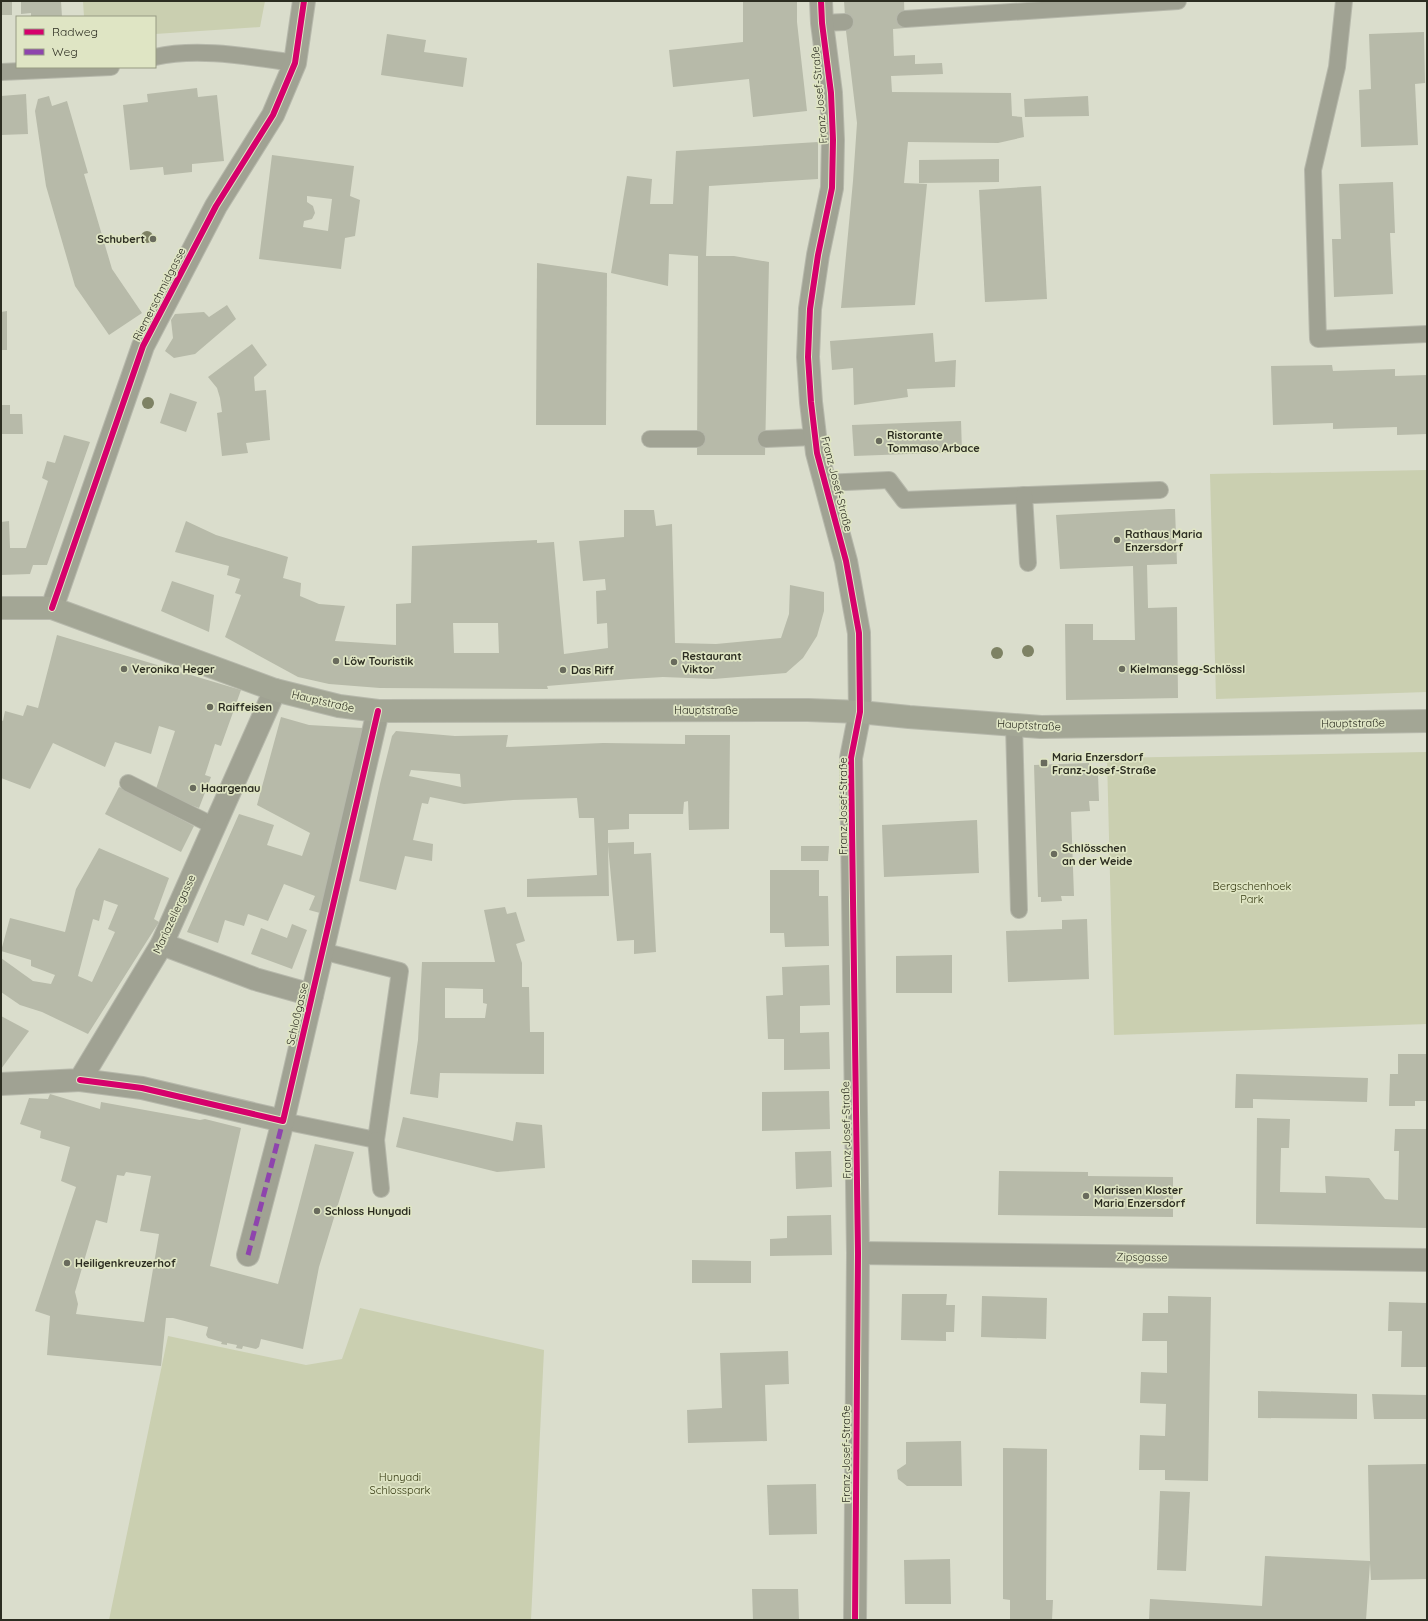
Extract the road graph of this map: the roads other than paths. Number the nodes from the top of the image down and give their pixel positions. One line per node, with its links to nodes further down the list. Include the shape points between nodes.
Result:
1 (304, 1): 9 (street, Riemerschmidgasse)
2 (821, 1): 7 (street, Franz Josef-Straße)
3 (1178, 1): 5 (lane)
4 (1344, 1): 12 (lane, via 1337,67 1313,170 1318,339)
5 (905, 19)
6 (845, 22): 7 (lane)
7 (822, 23): 13 (street, Franz Josef-Straße, via 831,92 833,140 832,188 810,309 808,357)
8 (156, 57): 9 (lane, via 172,54 230,55)
9 (295, 63): 22 (street, Riemerschmidgasse, via 273,115 216,206 143,346)
10 (89, 68): 11 (lane)
11 (1, 72)
12 (1427, 334)
13 (814, 437): 14 (lane); 17 (street, Franz Josef-Straße)
14 (766, 438)
15 (650, 439): 16 (lane)
16 (697, 439)
17 (824, 483): 19 (lane, via 889,480 904,500); 25 (street, Franz Josef-Straße, via 846,561 859,633)
18 (1160, 490): 19 (lane)
19 (1024, 495): 20 (lane)
20 (1028, 563)
21 (1, 608): 22 (main road, Hauptstraße)
22 (52, 608): 23 (main road, Hauptstraße)
23 (275, 690): 24 (main road, Hauptstraße, via 339,706); 29 (street, Mariazellergasse)
24 (378, 711): 25 (main road, Hauptstraße); 32 (street, Schloßgasse)
25 (860, 712): 27 (main road, Hauptstraße); 39 (street, Franz Josef-Straße, via 851,758)
26 (1427, 721): 27 (main road, Hauptstraße, via 1114,727)
27 (1014, 725): 30 (lane)
28 (128, 784): 29 (lane)
29 (214, 826): 31 (street, Mariazellergasse)
30 (1020, 910)
31 (162, 944): 33 (street, Schloßgasse, via 255,979); 34 (street, Mariazellergasse)
32 (322, 951): 33 (street, Schloßgasse); 37 (lane, via 400,971)
33 (312, 995): 36 (street, Schloßgasse)
34 (80, 1080): 35 (street); 36 (street, via 142,1088)
35 (1, 1084)
36 (283, 1121): 37 (lane); 40 (street, Schloßgasse)
37 (376, 1140): 38 (lane)
38 (381, 1189)
39 (858, 1253): 41 (street, Zipsgasse); 42 (street, Franz Josef-Straße)
40 (248, 1255)
41 (1427, 1260)
42 (855, 1620)

